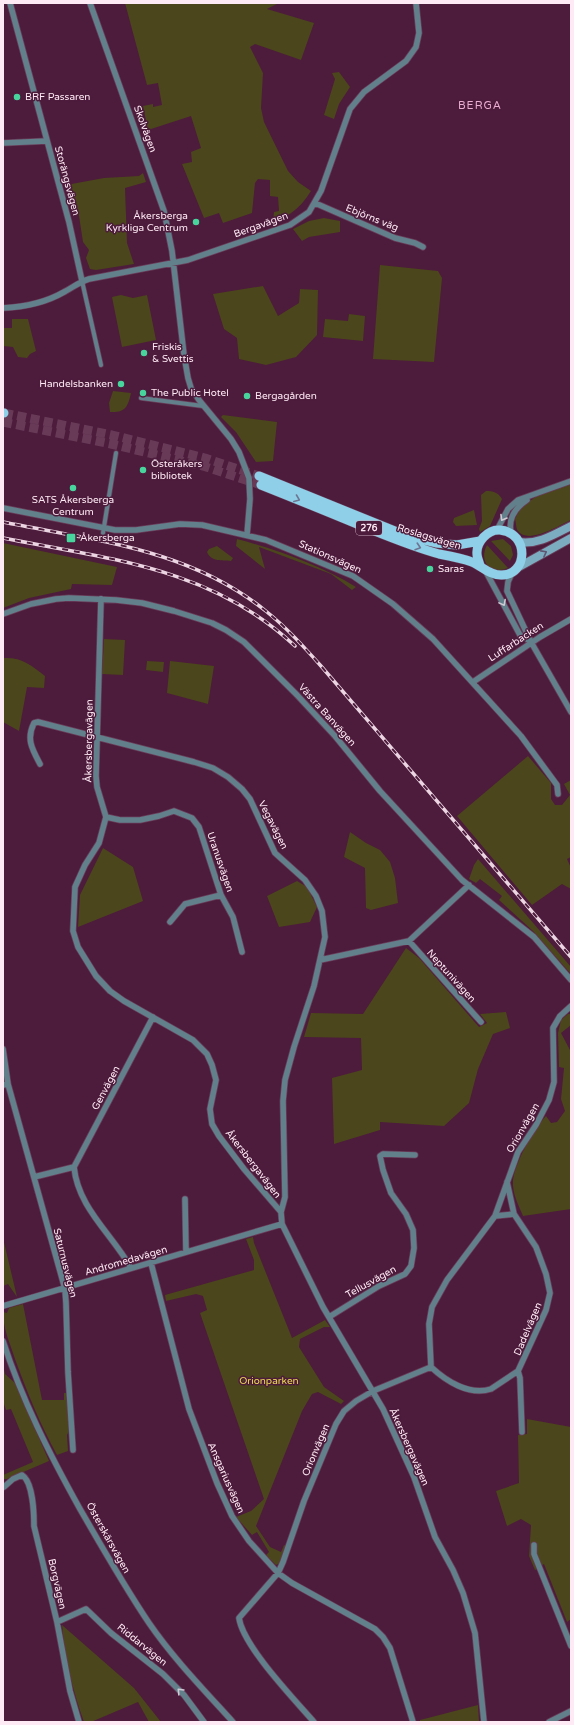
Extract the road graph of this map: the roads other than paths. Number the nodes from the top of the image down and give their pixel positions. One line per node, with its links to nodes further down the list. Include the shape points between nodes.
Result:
1 (10, 3): 4 (street, Storängsvägen)
2 (90, 3): 8 (street, Skolvägen, via 164,211)
3 (416, 3): 6 (street, Bergavägen, via 419,33 416,46 406,61 364,92 350,109)
4 (47, 141): 5 (street); 9 (street, Storängsvägen)
5 (3, 142)
6 (315, 203): 7 (street, Ebjörns väg, via 395,238); 8 (street, Bergavägen, via 309,212 290,225)
7 (423, 247)
8 (174, 264): 9 (street, Bergavägen); 13 (street, Skolvägen, via 186,370 191,388)
9 (82, 281): 10 (street, Bergavägen, via 51,299); 11 (street, Storängsvägen)
10 (3, 308)
11 (101, 365)
12 (141, 398): 13 (street)
13 (203, 406): 22 (street, Skolvägen, via 231,439 243,460 250,491)
14 (116, 453): 20 (street)
15 (571, 481): 16 (street)
16 (535, 494): 19 (street, one-way to 19, via 518,500 508,509); 21 (street, via 515,510 510,522)
17 (3, 508): 20 (street, Stationsvägen)
18 (571, 526): 25 (main road, via 536,542)
19 (497, 530): 21 (main road); 24 (main road, Roslagsvägen / 276)
20 (104, 531): 22 (street, Stationsvägen, via 192,524)
21 (511, 533): 25 (main road)
22 (247, 534): 32 (street, Stationsvägen, via 329,565 366,583 427,632)
23 (571, 538): 27 (main road, Roslagsvägen / 276, one-way to 23)
24 (480, 541): 26 (main road, via 477,553); 26 (main road, Roslagsvägen / 276, one-way to 26, via 457,545 407,536 260,480 406,543)
25 (519, 542): 27 (main road, via 522,559)
26 (482, 567): 27 (main road, Roslagsvägen / 276, via 494,575 503,576); 31 (street, one-way to 31, via 520,635)
27 (515, 570): 31 (street, via 508,582 507,591)
28 (101, 599): 29 (street, Västra Banvägen, via 56,599); 34 (street, Åkersbergavägen); 38 (street, Västra Banvägen, via 142,603 174,611 212,623 244,642 305,704 380,791)
29 (3, 614)
30 (571, 619): 31 (street, Luffarbacken)
31 (531, 642): 32 (street, Luffarbacken); 33 (street)
32 (472, 682): 36 (street, Stationsvägen, via 518,732 557,785)
33 (571, 712)
34 (97, 736): 35 (street, Vegavägen, via 44,722 34,723 29,742); 37 (street, Åkersbergavägen, via 97,787); 43 (street, Vegavägen, via 213,768 242,789 250,799 275,853 305,880 316,896 322,911 325,937)
35 (40, 764)
36 (558, 794)
37 (106, 817): 39 (street, Uranusvägen, via 140,820 174,811 192,818 199,827); 46 (street, Åkersbergavägen, via 99,843 75,887 74,937 102,984 124,1001)
38 (469, 885): 41 (street); 44 (street, Västra Banvägen, via 534,937)
39 (221, 895): 40 (street, via 185,904); 42 (street, Uranusvägen, via 233,918)
40 (170, 922)
41 (409, 941): 43 (street); 47 (street, Neptunivägen)
42 (242, 952)
43 (320, 960): 55 (street, Vegavägen, via 285,1080 285,1197)
44 (571, 980)
45 (571, 1006): 53 (street, Orionvägen, via 560,1016 553,1028 554,1082 549,1100 518,1152)
46 (153, 1017): 51 (street, Genvägen); 55 (street, Åkersbergavägen, via 193,1040 207,1054 216,1080 210,1110 212,1124 227,1147)
47 (481, 1022)
48 (3, 1049): 49 (street, Saturnusvägen)
49 (5, 1085): 52 (street, Saturnusvägen)
50 (415, 1155): 64 (street, Tellusvägen, via 380,1156 391,1193 406,1214 413,1230 414,1248 409,1270)
51 (74, 1168): 52 (street); 61 (street, via 80,1193 87,1208)
52 (34, 1177): 62 (street, Saturnusvägen)
53 (506, 1182): 56 (street, Dadelvägen); 57 (street, Orionvägen)
54 (185, 1199): 59 (street)
55 (281, 1212): 58 (street, Åkersbergavägen)
56 (514, 1214): 57 (street); 67 (street, Dadelvägen, via 536,1247 550,1293 546,1310)
57 (495, 1216): 66 (street, Orionvägen, via 448,1280 432,1307 429,1324)
58 (282, 1224): 59 (street, Andromedavägen); 64 (street, Åkersbergavägen)
59 (186, 1252): 60 (street, Andromedavägen)
60 (151, 1263): 61 (street, Andromedavägen); 73 (street, Ansgariusvägen, via 188,1409 226,1505 260,1555)
61 (131, 1268): 62 (street, Andromedavägen)
62 (65, 1289): 63 (street, Andromedavägen); 70 (street, Saturnusvägen)
63 (3, 1306)
64 (329, 1317): 68 (street, Åkersbergavägen)
65 (3, 1342): 79 (street, Österskärsvägen, via 12,1369 54,1462 122,1582 180,1663)
66 (431, 1367): 67 (street, Dadelvägen, via 459,1387 473,1390 491,1389); 68 (street, Orionvägen)
67 (518, 1372): 69 (street, Dadelvägen)
68 (373, 1391): 73 (street, Orionvägen, via 347,1408 336,1424); 82 (street, Åkersbergavägen, via 406,1458 432,1530 471,1617 475,1633)
69 (522, 1432)
70 (73, 1450)
71 (3, 1487): 74 (street, Borgvägen, via 18,1476 22,1475 27,1479 34,1512 34,1526)
72 (534, 1545): 75 (street, via 534,1554)
73 (278, 1573): 80 (street, Orionvägen, via 243,1612 239,1618 240,1624 250,1644); 81 (street, Ansgariusvägen, via 375,1629 383,1637 393,1656)
74 (57, 1622): 77 (street, Borgvägen, via 70,1691); 78 (street, Riddarvägen, one-way to 74, via 163,1674 111,1633 86,1608)
75 (571, 1646)
76 (571, 1711): 83 (street)
77 (79, 1722)
78 (204, 1722)
79 (233, 1722)
80 (314, 1722)
81 (414, 1722)
82 (484, 1722)
83 (549, 1722)

